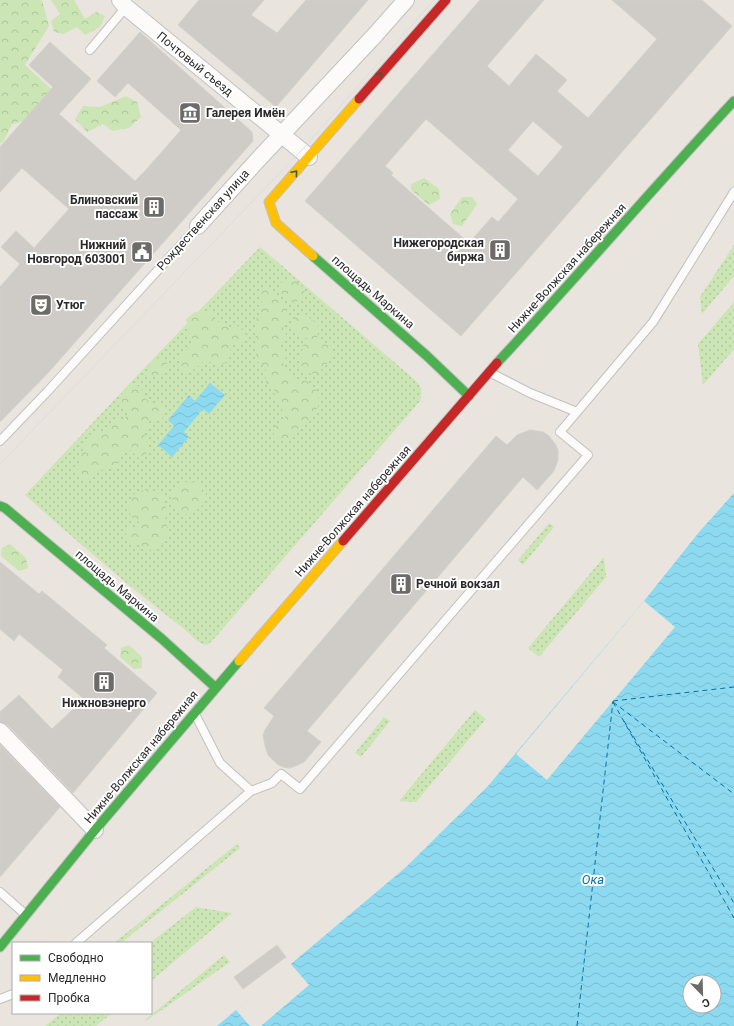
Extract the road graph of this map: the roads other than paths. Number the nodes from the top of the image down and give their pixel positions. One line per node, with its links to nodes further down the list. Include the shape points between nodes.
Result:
1 (406, 0): 6 (street, Рождественская улица)
2 (446, 0): 7 (main road, one-way to 2)
3 (123, 4): 4 (lane); 6 (street, Почтовый съезд)
4 (90, 50)
5 (734, 101): 10 (main road, Нижне-Волжская набережная)
6 (282, 135): 7 (street, Почтовый съезд); 9 (street, Рождественская улица)
7 (309, 157): 11 (main road, площадь Маркина, one-way to 7, via 276,222 269,202)
8 (734, 192): 12 (lane, via 653,322)
9 (198, 226): 13 (lane, Рождественская улица)
10 (489, 372): 11 (main road, Нижне-Волжская набережная); 12 (lane, via 530,393)
11 (469, 396): 15 (main road, Нижне-Волжская набережная)
12 (577, 412): 18 (lane, via 560,432 588,455 578,467 300,789 281,774 272,783)
13 (0, 440)
14 (0, 506): 15 (main road, площадь Маркина)
15 (216, 688): 16 (main road, Нижне-Волжская набережная)
16 (194, 713): 18 (lane, via 220,763); 19 (main road, Нижне-Волжская набережная)
17 (0, 731): 19 (street)
18 (251, 791): 22 (lane)
19 (95, 830): 21 (main road, Нижне-Волжская набережная)
20 (0, 892): 21 (lane)
21 (26, 916): 23 (main road, Нижне-Волжская набережная)
22 (77, 942)
23 (0, 947)
24 (12, 994): 25 (lane)
25 (0, 999)

